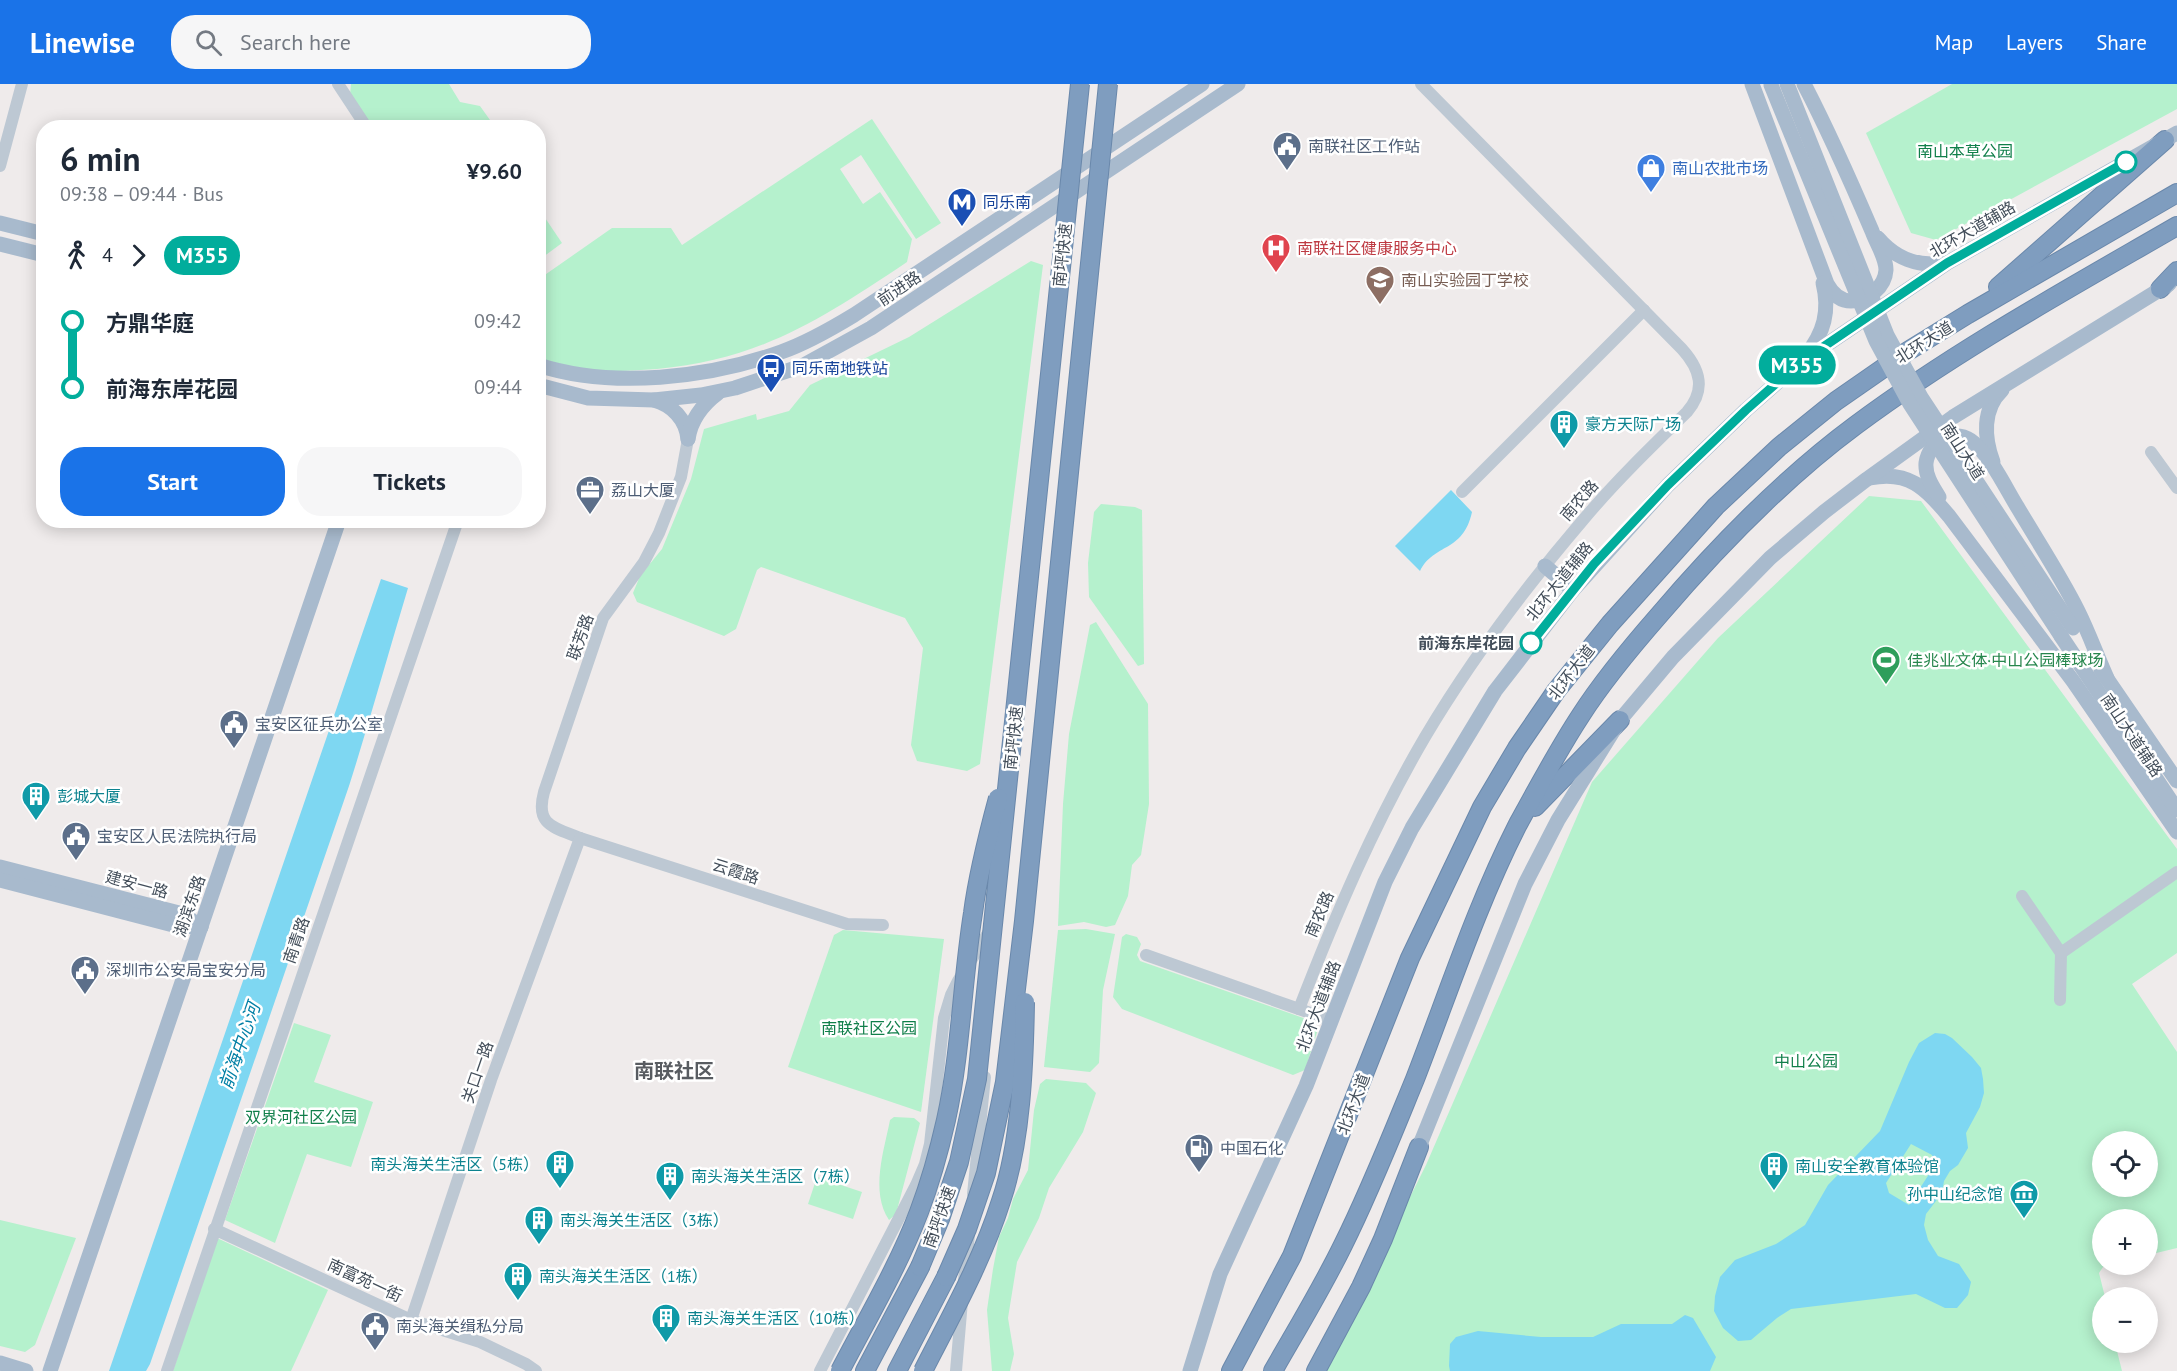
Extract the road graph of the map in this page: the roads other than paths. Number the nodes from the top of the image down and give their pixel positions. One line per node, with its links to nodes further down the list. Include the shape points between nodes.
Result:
1 (22, 84): 14 (street)
2 (338, 84): 12 (street)
3 (1080, 84): 54 (highway, 南坪快速, bridge)
4 (1108, 84): 66 (highway, 南坪快速, bridge)
5 (1202, 84): 34 (main road, 前进路, via 832,328 782,352 747,363 675,376)
6 (1238, 84): 36 (main road, 前进路, via 850,341 802,366)
7 (1421, 84): 28 (street, 南农路)
8 (1752, 84): 22 (main road)
9 (1771, 84): 51 (main road, 南山大道, bridge, via 1876,341 1910,404)
10 (1787, 84): 51 (main road, 南山大道, bridge, via 1887,334 1921,397)
11 (1804, 84): 17 (main road)
12 (362, 120)
13 (2171, 136): 23 (main road, 北环大道辅路); 29 (highway)
14 (0, 166)
15 (2177, 193): 29 (highway, 北环大道)
16 (0, 223): 19 (main road)
17 (1868, 223): 22 (main road, via 1886,268 1882,285 1875,292 1853,301 1843,300 1831,291); 23 (main road, via 1886,247 1906,260 1933,265)
18 (2177, 226): 58 (highway, 北环大道, via 1919,380 1800,470 1739,528 1634,644 1582,713)
19 (36, 232)
20 (0, 244): 21 (main road)
21 (36, 253)
22 (1817, 260): 30 (main road, via 1827,312 1824,328)
23 (1947, 263): 30 (main road, 北环大道辅路)
24 (2177, 271): 27 (highway)
25 (1063, 274): 65 (street)
26 (2177, 279): 27 (main road)
27 (2160, 289): 33 (main road)
28 (1644, 310): 45 (street); 49 (street, 南农路, via 1690,358 1698,374 1698,394 1687,412 1621,478)
29 (1968, 314): 89 (highway, 北环大道, via 1836,400 1779,447 1658,568 1549,700 1482,807 1445,882 1410,957 1292,1256)
30 (1798, 364): 50 (main road, 北环大道辅路, via 1668,485)
31 (546, 367): 32 (main road, 前进路)
32 (600, 377): 34 (main road, 前进路); 37 (main road, via 608,390)
33 (2016, 377): 42 (main road, via 1996,395 1986,423); 43 (main road)
34 (632, 378): 38 (main road, via 622,388 626,398)
35 (546, 387): 37 (main road, 前进路)
36 (722, 390): 39 (main road, 前进路); 40 (main road, via 703,405)
37 (597, 398): 38 (main road, 前进路)
38 (633, 400): 39 (main road, 前进路)
39 (654, 400): 40 (main road, via 678,414)
40 (688, 439): 60 (street, 联芳路, via 681,477 659,533 644,562 603,618 544,792 544,819 552,827)
41 (2151, 452): 44 (street)
42 (1997, 474): 46 (main road, via 1981,450 1965,437 1948,436 1933,447 1926,462 1928,478); 52 (main road, 南山大道辅路, via 2079,612)
43 (1867, 478): 46 (main road, via 1887,474 1902,477 1925,490); 53 (main road, via 1770,558 1673,657)
44 (2177, 488)
45 (1462, 492)
46 (1949, 516): 59 (main road, 南山大道辅路, via 2073,681)
47 (336, 528): 68 (main road, 湖滨东路)
48 (455, 528): 75 (street, 南青路)
49 (1545, 566): 50 (main road); 72 (street, 南农路, via 1453,692 1410,763 1348,888)
50 (1573, 590): 73 (main road, 北环大道辅路, via 1495,690 1412,828 1385,882)
51 (2067, 632): 52 (main road, 南山大道)
52 (2101, 682): 55 (main road, 南山大道); 57 (main road, 南山大道)
53 (1620, 720): 58 (highway); 74 (main road, via 1558,820 1525,884)
54 (1011, 753): 83 (highway, bridge, via 972,914 955,1075 932,1170 900,1257); 84 (highway, 南坪快速, bridge, via 977,1079 959,1162 920,1267)
55 (2172, 762): 56 (main road, 南山大道)
56 (2177, 781)
57 (2177, 810)
58 (1517, 826): 90 (highway, 北环大道, via 1480,908 1367,1193)
59 (2177, 832)
60 (580, 838): 67 (street, 云霞路, via 847,924); 76 (street, 关口一路, via 491,1080)
61 (0, 867): 68 (main road, 建安一路, via 183,914)
62 (2177, 872): 69 (street)
63 (0, 880): 68 (main road, 建安一路, via 177,926)
64 (2022, 896): 69 (street)
65 (1001, 914): 82 (street, via 971,958 951,995 944,1018 925,1164); 87 (street)
66 (1024, 921): 85 (highway, 南坪快速, bridge, via 1005,1082 986,1173 946,1277); 86 (highway, bridge, via 1025,1022 1009,1168 988,1238)
67 (883, 925)
68 (201, 927): 79 (main road, 湖滨东路)
69 (2061, 954): 71 (street)
70 (1146, 955): 72 (street)
71 (2060, 1000)
72 (1299, 1009): 73 (street)
73 (1332, 1021): 88 (main road, 北环大道辅路, via 1220,1274)
74 (1419, 1147): 91 (highway, via 1361,1287)
75 (214, 1229): 76 (street, 南富苑一街); 80 (street, 南青路)
76 (411, 1320): 81 (street, 南富苑一街, via 480,1342)
77 (0, 1363): 78 (main road)
78 (26, 1371)
79 (50, 1371)
80 (166, 1371)
81 (536, 1371)
82 (820, 1371)
83 (840, 1371)
84 (865, 1371)
85 (897, 1371)
86 (923, 1371)
87 (956, 1371)
88 (1190, 1371)
89 (1231, 1371)
90 (1274, 1371)
91 (1316, 1371)

